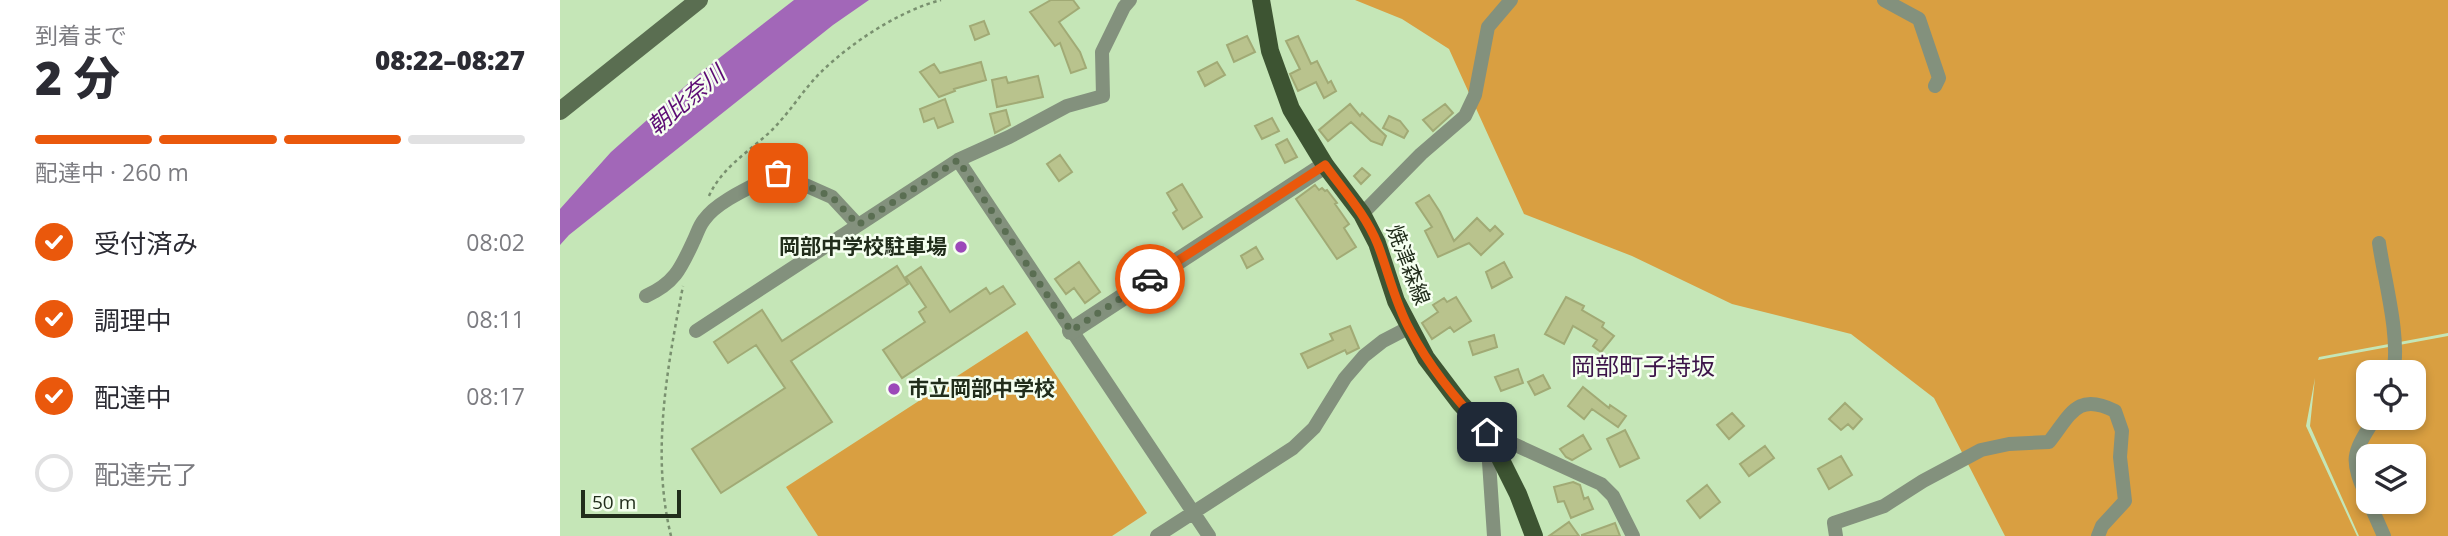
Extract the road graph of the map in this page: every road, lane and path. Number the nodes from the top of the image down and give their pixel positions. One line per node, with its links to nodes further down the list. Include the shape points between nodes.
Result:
1 (699, 0): 8 (main road)
2 (941, 0): 11 (path, via 907,11 875,30 822,71 786,115 727,169)
3 (1130, 0): 9 (street, via 1102,52 1103,96 1067,106)
4 (1261, 0): 10 (main road, 焼津森線, via 1278,76 1303,133)
5 (1511, 0): 12 (street, via 1488,27 1475,95 1465,116)
6 (1884, 0): 7 (street, via 1919,19 1939,78)
7 (1935, 86)
8 (560, 111)
9 (958, 160): 13 (street); 19 (street)
10 (1325, 165): 12 (main road, 焼津森線); 19 (street)
11 (708, 198)
12 (1362, 214): 17 (main road, 焼津森線)
13 (858, 225): 16 (street, via 832,197 778,173 703,220 680,270 664,288); 18 (street)
14 (2379, 243): 20 (street)
15 (683, 285): 26 (path, via 663,416 661,484)
16 (646, 296)
17 (1408, 328): 21 (main road, 焼津森線, via 1460,403); 24 (street, via 1364,356 1314,428 1293,448)
18 (696, 331)
19 (1071, 331): 24 (street)
20 (2396, 360)
21 (1487, 432): 29 (street); 30 (main road, 焼津森線); 31 (street, via 1601,484 1613,496)
22 (2356, 451): 23 (street)
23 (2356, 471)
24 (1192, 512): 27 (street); 28 (street)
25 (2374, 514): 34 (street)
26 (671, 536)
27 (1157, 536)
28 (1209, 536)
29 (1494, 536)
30 (1534, 536)
31 (1633, 536)
32 (1836, 536): 33 (street, via 1834,523 1884,506 1981,450 2049,442 2077,406 2097,402 2115,411 2122,431 2125,500)
33 (2098, 536)
34 (2384, 536)

